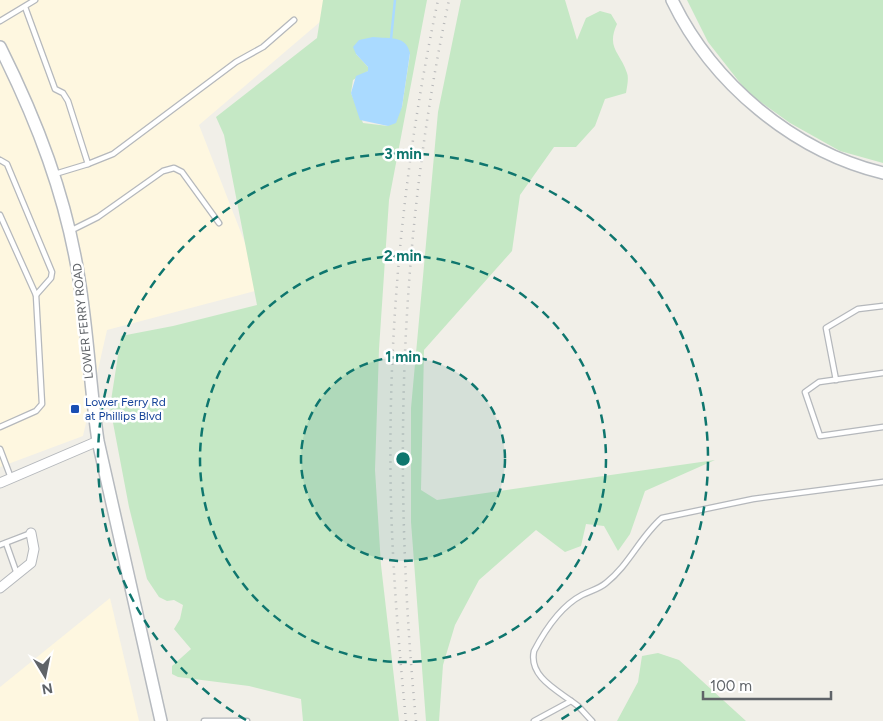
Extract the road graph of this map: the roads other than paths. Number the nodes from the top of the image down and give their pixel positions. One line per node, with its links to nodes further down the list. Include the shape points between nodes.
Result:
1 (35, 0): 3 (lane)
2 (672, 0): 9 (street, via 720,72 767,116 816,147)
3 (25, 7): 5 (lane); 8 (lane, via 54,89 64,94 68,101)
4 (294, 20): 8 (lane, via 263,47 236,62 114,154)
5 (0, 21)
6 (0, 47): 10 (street, LOWER FERRY ROAD, via 30,108)
7 (0, 160): 14 (lane, via 6,164 52,272 51,278)
8 (88, 164): 10 (lane)
9 (883, 173)
10 (54, 174): 13 (street, LOWER FERRY ROAD)
11 (0, 215): 14 (lane)
12 (219, 223): 13 (lane, via 182,172 174,168 163,171 98,217)
13 (70, 231): 20 (street, LOWER FERRY ROAD, via 80,280)
14 (36, 295): 18 (lane, via 42,404 36,411)
15 (883, 306): 17 (lane, via 858,309 826,328)
16 (883, 373): 17 (lane)
17 (836, 380): 19 (lane, via 819,382 805,392 820,436)
18 (0, 427)
19 (883, 427)
20 (98, 441): 22 (street); 31 (street, LOWER FERRY ROAD)
21 (0, 450): 22 (lane)
22 (11, 478): 24 (street)
23 (883, 482): 30 (lane, via 752,499 662,518 606,584 567,605 534,650 536,668 545,681)
24 (0, 483)
25 (31, 533): 26 (lane); 28 (street, via 34,549 31,563)
26 (6, 543): 27 (lane); 28 (lane)
27 (0, 545)
28 (18, 576): 29 (street)
29 (0, 588)
30 (571, 701): 34 (lane); 35 (lane)
31 (161, 721)
32 (204, 721): 33 (lane)
33 (247, 721)
34 (534, 721)
35 (592, 721)

